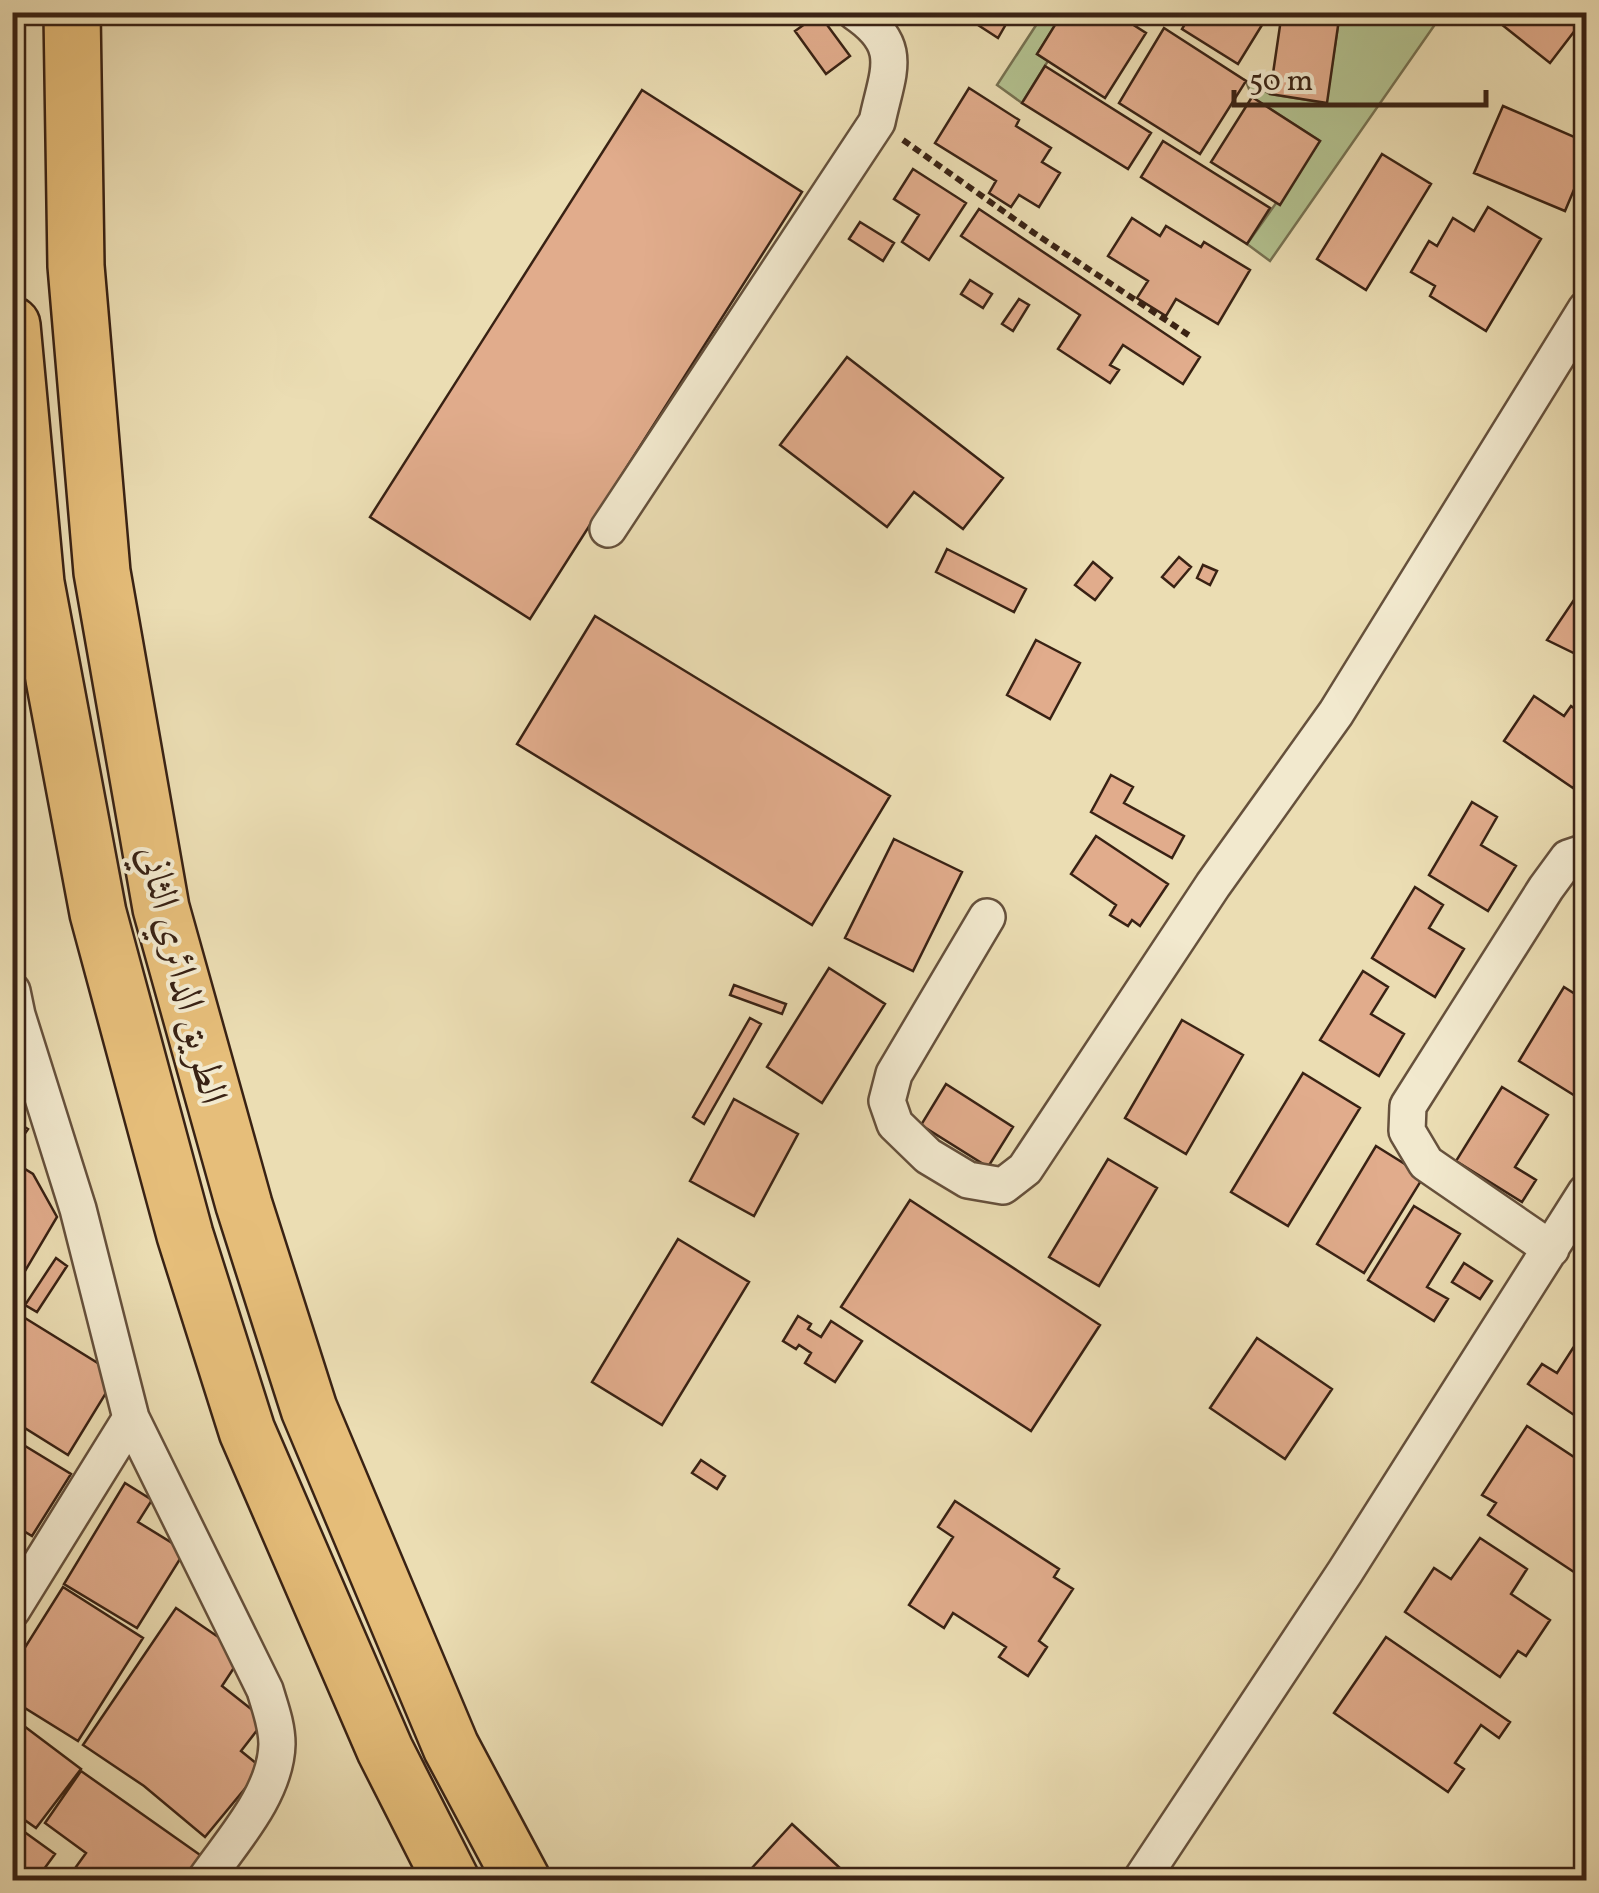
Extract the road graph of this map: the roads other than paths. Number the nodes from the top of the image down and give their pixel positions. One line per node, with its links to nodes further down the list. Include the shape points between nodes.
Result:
1 (72, 12): 15 (highway, الطريق الدائري الثاني, via 76,266 102,572 162,908 309,1410 451,1747)
2 (854, 12): 5 (street, via 878,28 890,52 877,122)
3 (1586, 308): 7 (street, via 1336,713 1212,885 1025,1169 1003,1186 968,1180 928,1156 895,1124 887,1101 894,1074)
4 (12, 325): 14 (highway, الطريق الدائري الثاني, via 36,583 98,913 185,1235 247,1431 385,1750)
5 (608, 529)
6 (1586, 852): 10 (street, via 1568,858 1546,888 1408,1106 1408,1131 1426,1163)
7 (987, 917)
8 (14, 1009): 11 (street, via 78,1209)
9 (1586, 1192): 10 (street)
10 (1551, 1249): 16 (street)
11 (131, 1418): 12 (street); 13 (street, via 274,1718 272,1770)
12 (12, 1610)
13 (205, 1880)
14 (452, 1880)
15 (522, 1880)
16 (1140, 1880)

